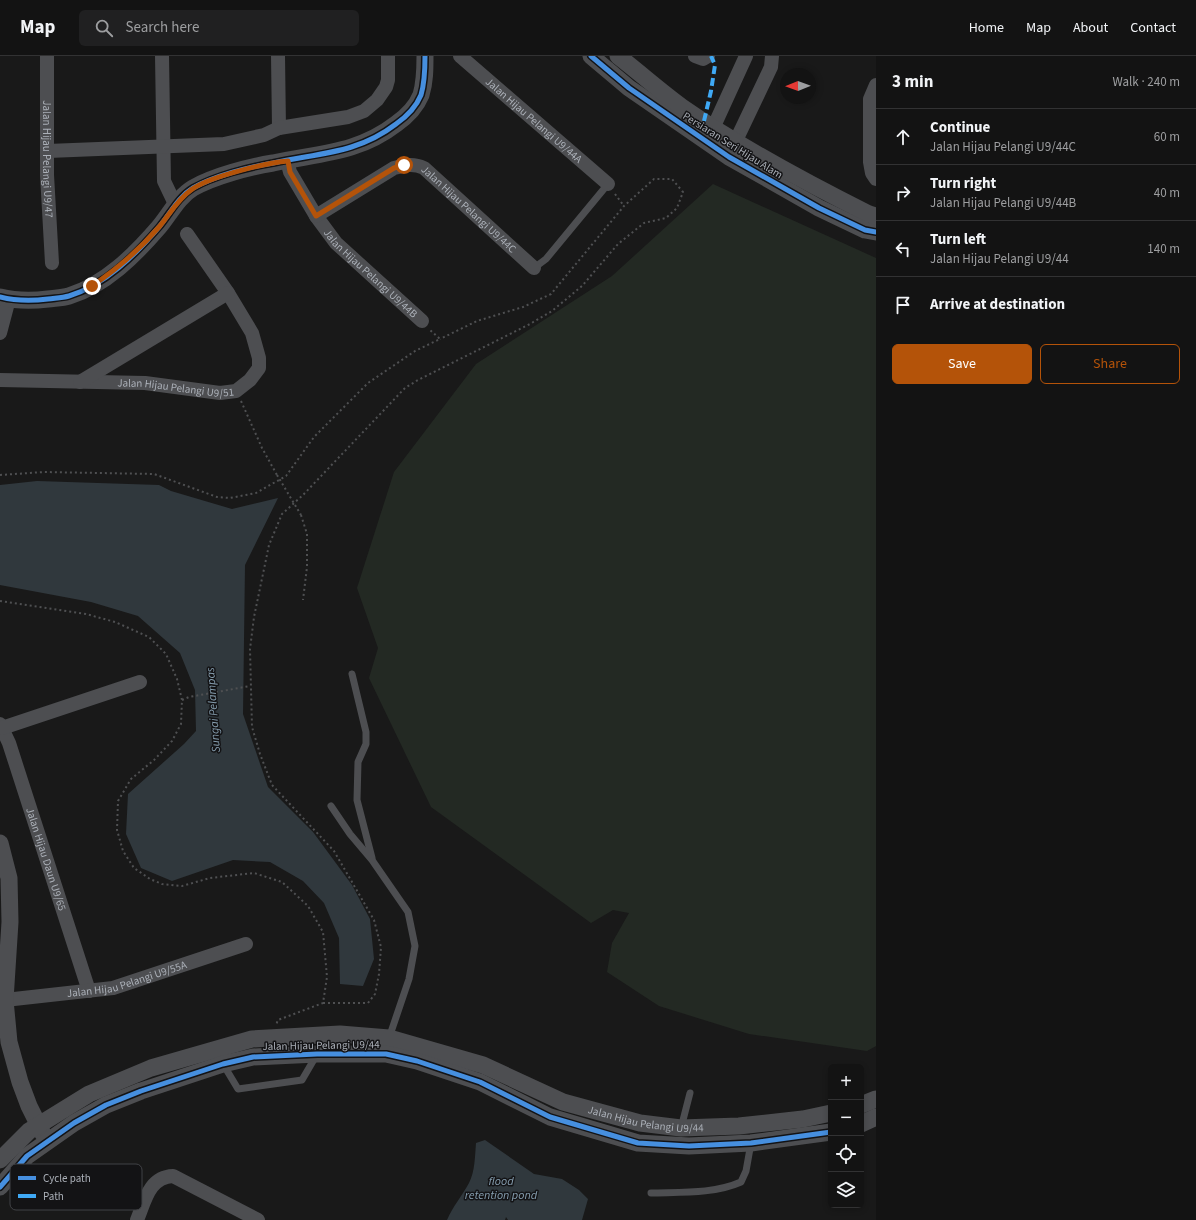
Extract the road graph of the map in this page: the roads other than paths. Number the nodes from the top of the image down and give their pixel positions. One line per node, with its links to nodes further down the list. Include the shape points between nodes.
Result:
1 (47, 56): 19 (street, Jalan Hijau Pelangi U9/47)
2 (162, 56): 17 (street)
3 (278, 56): 15 (street)
4 (388, 56): 15 (street, via 386,87 378,100 364,111 348,117)
5 (425, 56): 20 (street, via 425,80 420,96 403,119 387,131 358,146)
6 (460, 56): 22 (street, Jalan Hijau Pelangi U9/44A)
7 (590, 56): 16 (street, Persiaran Seri Hijau Alam, via 629,88)
8 (618, 56): 14 (street, Persiaran Seri Hijau Alam)
9 (695, 56): 10 (street, via 703,59)
10 (708, 56)
11 (746, 56): 14 (street)
12 (772, 56): 18 (street, via 771,67)
13 (876, 85): 21 (street, via 870,99 870,162)
14 (713, 127): 16 (street); 18 (street, Persiaran Seri Hijau Alam)
15 (278, 128): 17 (street, via 264,135 224,144)
16 (706, 142): 18 (street, Persiaran Seri Hijau Alam)
17 (163, 147): 19 (street); 23 (street, via 164,180)
18 (732, 149): 25 (street, Persiaran Seri Hijau Alam); 26 (street, Persiaran Seri Hijau Alam, via 819,208 865,230)
19 (48, 151): 28 (street, Jalan Hijau Pelangi U9/47)
20 (288, 161): 23 (street, via 274,162 214,178 192,189); 24 (street, Jalan Hijau Pelangi U9/44B, via 290,172)
21 (876, 178)
22 (608, 184): 29 (lane, via 546,259)
23 (175, 204): 31 (street, via 159,227 140,247 112,273 92,286 68,296 33,301)
24 (316, 216): 29 (street, Jalan Hijau Pelangi U9/44C, via 394,168 416,164 424,168); 32 (street, Jalan Hijau Pelangi U9/44B, via 336,243)
25 (876, 216)
26 (876, 232)
27 (187, 234): 30 (street, Jalan Hijau Pelangi U9/51)
28 (52, 263)
29 (534, 268)
30 (228, 293): 35 (street); 35 (street, Jalan Hijau Pelangi U9/51, via 252,333 259,358 259,368 250,380 236,390 220,393 145,383)
31 (4, 298): 33 (street)
32 (422, 321)
33 (0, 333)
34 (0, 380): 35 (street, Jalan Hijau Pelangi U9/51)
35 (80, 382)
36 (352, 674): 41 (lane, via 366,732 366,744 358,762 358,800)
37 (140, 682): 38 (street, Jalan Hijau Daun U9/65)
38 (1, 726): 43 (street, Jalan Hijau Daun U9/65, via 9,743)
39 (331, 806): 41 (lane)
40 (0, 843): 44 (street, via 9,878 10,922)
41 (372, 860): 45 (lane, via 408,912 415,946 409,979)
42 (246, 944): 43 (street, Jalan Hijau Pelangi U9/55A, via 113,988)
43 (89, 991): 44 (street, Jalan Hijau Pelangi U9/55A)
44 (5, 1000): 54 (street, via 9,1042 18,1076)
45 (388, 1046): 46 (street, Jalan Hijau Pelangi U9/44); 54 (street, Jalan Hijau Pelangi U9/44, via 340,1034 252,1039 151,1068 89,1094); 55 (street, Jalan Hijau Pelangi U9/44, via 484,1065 563,1102 640,1123); 58 (street, Jalan Hijau Pelangi U9/44, via 417,1061 480,1082 550,1118 638,1143 689,1146)
46 (317, 1054): 47 (street, Jalan Hijau Pelangi U9/44, via 253,1057); 47 (lane, via 302,1080 238,1089)
47 (223, 1064): 57 (street, Jalan Hijau Pelangi U9/44, via 106,1105)
48 (690, 1093): 55 (lane)
49 (876, 1099): 50 (street)
50 (864, 1104)
51 (828, 1114): 55 (street, Jalan Hijau Pelangi U9/44, via 739,1126)
52 (876, 1117): 53 (street)
53 (864, 1123)
54 (38, 1125): 57 (street); 59 (street, Jalan Hijau Pelangi U9/44)
55 (681, 1128)
56 (828, 1132): 58 (street, Jalan Hijau Pelangi U9/44)
57 (47, 1142): 60 (street, Jalan Hijau Pelangi U9/44)
58 (751, 1143): 63 (lane, via 746,1171 741,1182 728,1188)
59 (0, 1160)
60 (20, 1164)
61 (10, 1176): 62 (street, Jalan Hijau Pelangi U9/44)
62 (0, 1187)
63 (651, 1193)
64 (142, 1208): 66 (street, via 151,1186 159,1179 173,1176)
65 (141, 1210): 67 (street)
66 (240, 1216): 68 (street)
67 (137, 1220)
68 (258, 1220)

